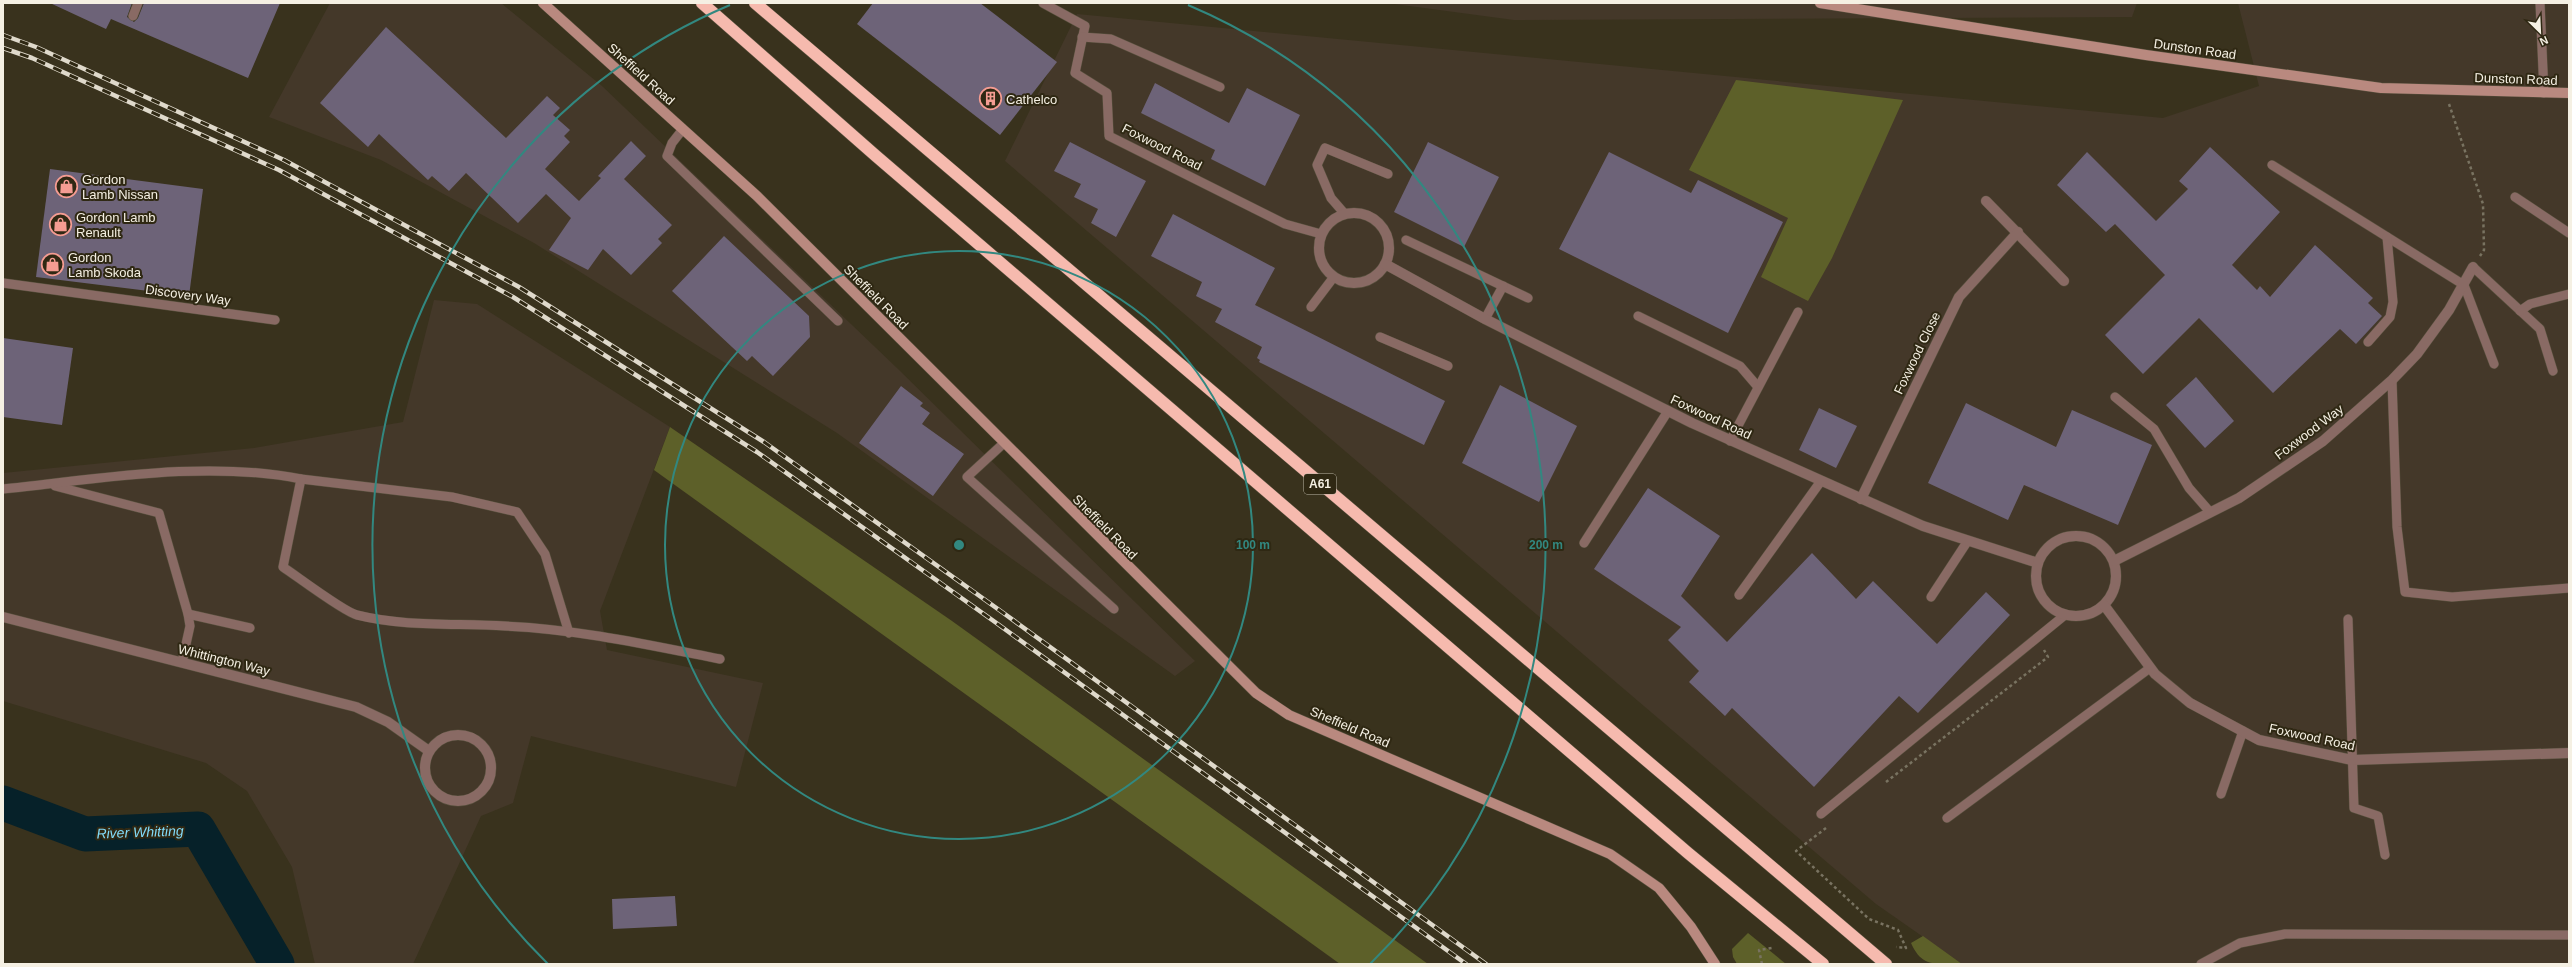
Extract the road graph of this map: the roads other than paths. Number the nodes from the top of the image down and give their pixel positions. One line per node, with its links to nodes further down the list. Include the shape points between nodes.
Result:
1 (138, 3): 8 (lane)
2 (543, 3): 13 (main road, Sheffield Road)
3 (702, 3): 85 (highway, via 876,156 1621,796)
4 (755, 3): 86 (highway, A61)
5 (1043, 3): 9 (lane, Foxwood Road, via 1085,26)
6 (1820, 3): 11 (main road, Dunston Road, via 2146,55 2381,88)
7 (2540, 3): 11 (lane)
8 (133, 16)
9 (1082, 37): 10 (lane, via 1111,39); 21 (lane, Foxwood Road, via 1075,73 1107,93 1109,136 1285,224)
10 (1220, 87)
11 (2544, 93): 12 (main road, Dunston Road)
12 (2569, 93)
13 (683, 129): 39 (lane, via 672,143 667,156); 50 (main road, Sheffield Road, via 757,196)
14 (2272, 165): 22 (lane)
15 (1388, 174): 18 (lane, via 1325,148 1318,165 1331,198)
16 (2515, 198): 20 (lane)
17 (1986, 201): 19 (street)
18 (1344, 213): 21 (street, via 1330,221); 24 (street, via 1367,215 1381,226 1389,241)
19 (2018, 232): 27 (street); 55 (street, Foxwood Close, via 1959,297)
20 (2569, 233)
21 (1321, 234): 26 (street, via 1319,258)
22 (2387, 237): 29 (lane); 41 (lane, via 2393,302 2390,317)
23 (1406, 240): 30 (lane)
24 (1386, 264): 26 (street, via 1368,281 1350,283); 37 (street, Foxwood Road)
25 (2473, 267): 29 (street, Foxwood Way); 34 (lane)
26 (1333, 278): 33 (lane)
27 (2064, 281)
28 (3, 283): 38 (lane, Discovery Way)
29 (2464, 285): 42 (lane); 45 (street, Foxwood Way, via 2417,354)
30 (1503, 286): 32 (lane); 37 (lane)
31 (2569, 294): 34 (lane, via 2530,304)
32 (1528, 298)
33 (1311, 307)
34 (2520, 311): 44 (lane, via 2540,330)
35 (1798, 312): 46 (lane)
36 (1638, 316): 46 (lane, via 1740,366)
37 (1485, 319): 48 (street, Foxwood Road)
38 (275, 320)
39 (838, 321)
40 (1380, 337): 43 (lane)
41 (2368, 342)
42 (2494, 364)
43 (1448, 366)
44 (2553, 370)
45 (2392, 380): 56 (street, Foxwood Way, via 2323,441 2239,498); 61 (lane, via 2398,527 2405,592 2452,597)
46 (1758, 387): 49 (lane)
47 (2115, 397): 56 (lane, via 2154,429 2189,488)
48 (1668, 411): 49 (street, Foxwood Road); 58 (lane)
49 (1730, 440): 52 (street, Foxwood Road)
50 (1004, 443): 65 (lane, via 967,477); 84 (main road, Sheffield Road, via 1256,693 1289,715 1610,854 1659,888 1691,927)
51 (301, 479): 53 (lane, via 260,472 213,472 142,475); 71 (lane, via 452,497 517,512 545,554); 71 (lane, via 283,567 355,615 422,624 505,626)
52 (1821, 481): 55 (street, Foxwood Road); 62 (lane)
53 (48, 484): 54 (lane); 66 (lane, via 159,513)
54 (3, 489)
55 (1861, 499): 57 (street, Foxwood Road)
56 (2210, 512): 59 (street, Foxwood Way)
57 (1967, 542): 60 (street, Foxwood Road); 63 (lane)
58 (1584, 543)
59 (2114, 561): 60 (street, via 2095,541 2082,536 2068,536 2044,551); 64 (street, via 2115,585)
60 (2038, 563): 67 (street, via 2037,589 2053,610)
61 (2569, 588)
62 (1739, 595)
63 (1931, 597)
64 (2104, 605): 67 (street, via 2085,616); 74 (street, Foxwood Road)
65 (1114, 608)
66 (188, 614): 70 (lane); 73 (lane, via 190,626)
67 (2065, 615): 80 (lane)
68 (3, 617): 73 (street, Whittington Way)
69 (2348, 619): 78 (lane)
70 (250, 628)
71 (569, 633): 72 (lane, via 605,637)
72 (720, 659)
73 (182, 662): 76 (street, Whittington Way, via 356,707 388,722)
74 (2150, 668): 75 (street, Foxwood Road, via 2190,703); 81 (lane)
75 (2243, 731): 78 (street, Foxwood Road, via 2259,740); 79 (lane)
76 (429, 752): 76 (street, via 437,742 451,735 463,735 478,741 490,760 491,774 486,787 475,797 465,801 451,801 438,796 430,787 425,775 425,761)
77 (2569, 753): 78 (street, Foxwood Road)
78 (2352, 760): 82 (lane, via 2354,808 2378,816)
79 (2220, 794)
80 (1821, 814)
81 (1947, 818)
82 (2385, 855)
83 (2569, 935): 87 (lane, via 2285,934 2240,943)
84 (1715, 964)
85 (1823, 964)
86 (1886, 964)
87 (2201, 964)

